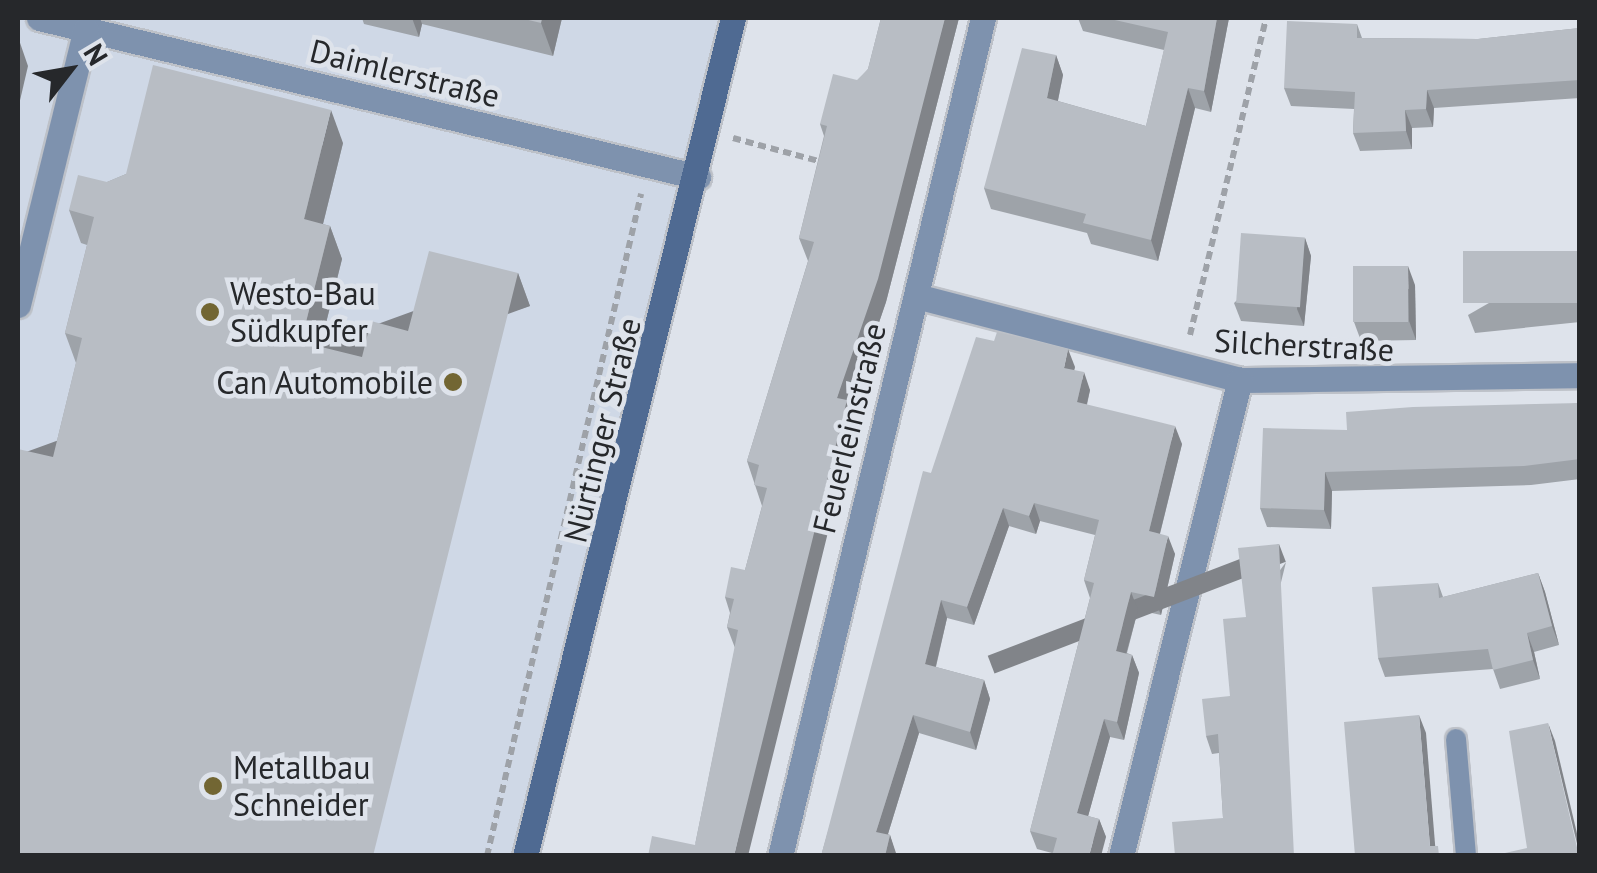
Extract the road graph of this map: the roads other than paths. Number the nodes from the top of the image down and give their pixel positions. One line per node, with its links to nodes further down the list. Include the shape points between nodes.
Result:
1 (39, 18): 4 (street, Daimlerstraße)
2 (733, 18): 5 (main road, Nürtinger Straße)
3 (983, 18): 6 (street, Feuerleinstraße)
4 (86, 29): 5 (street, Daimlerstraße); 7 (street)
5 (698, 177): 11 (main road, Nürtinger Straße)
6 (916, 296): 9 (street, Silcherstraße); 12 (street, Feuerleinstraße)
7 (18, 306)
8 (1580, 375): 9 (street, Silcherstraße)
9 (1240, 380): 13 (street)
10 (1456, 738): 14 (lane)
11 (525, 856)
12 (780, 856)
13 (1122, 856)
14 (1466, 856)

